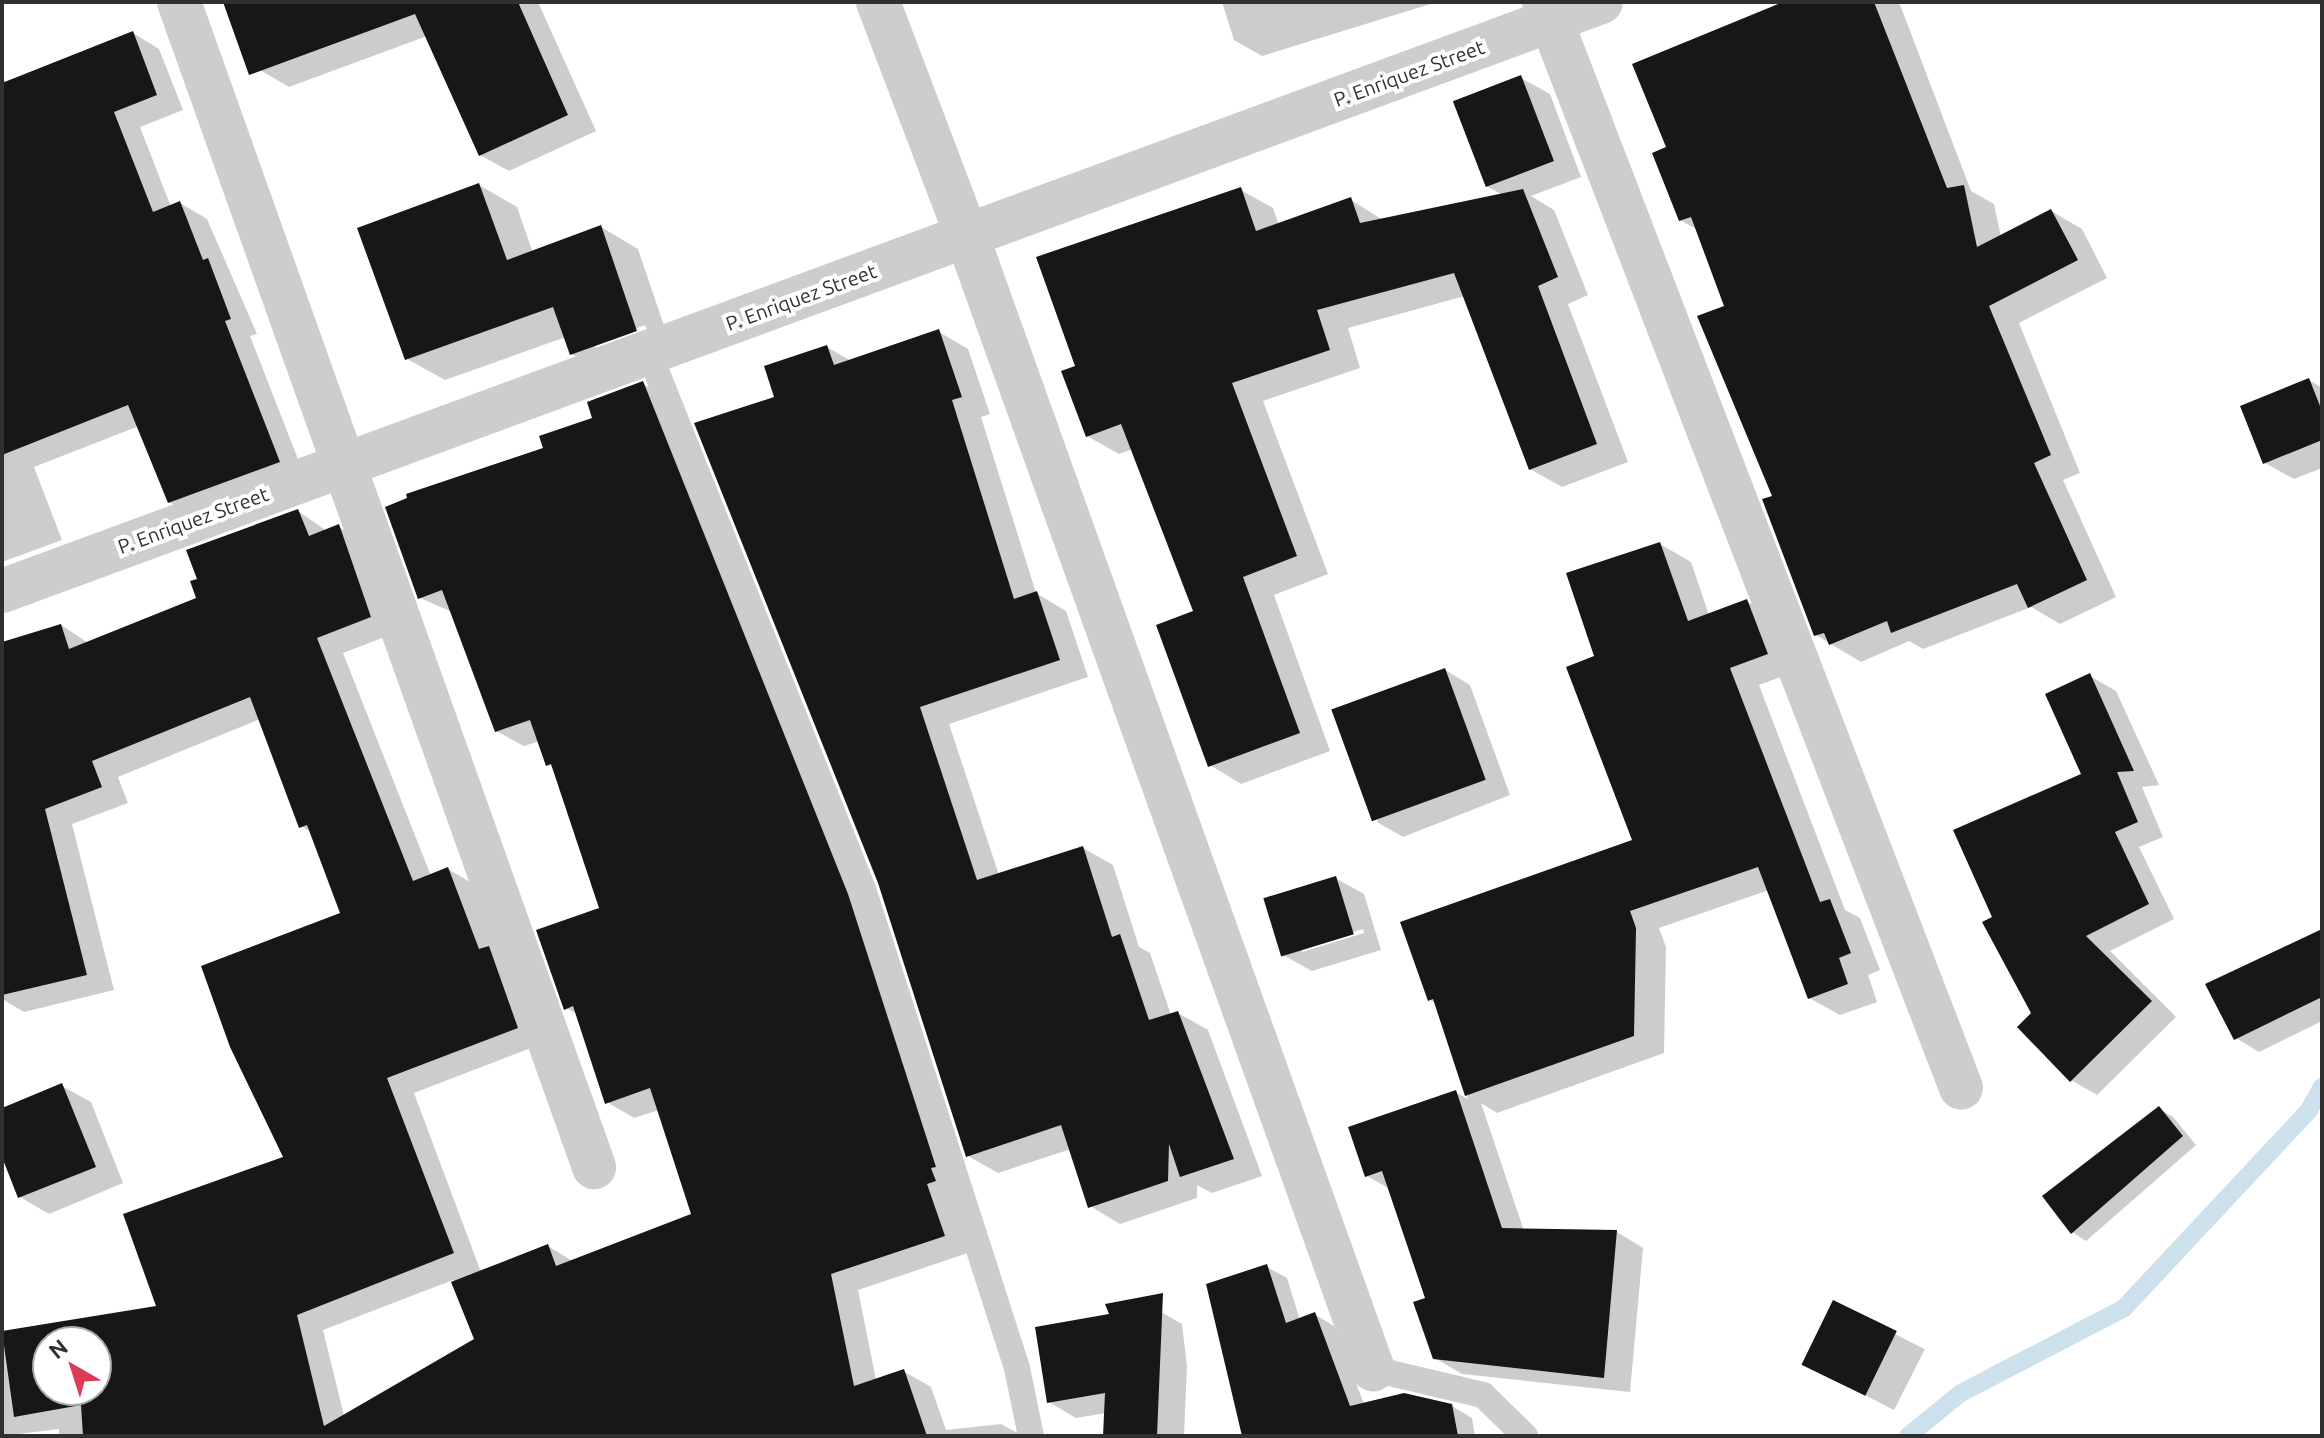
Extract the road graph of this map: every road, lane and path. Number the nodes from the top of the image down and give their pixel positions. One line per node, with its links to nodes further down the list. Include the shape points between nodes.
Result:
1 (179, 2): 7 (street)
2 (878, 2): 5 (street)
3 (1601, 2): 4 (street, P. Enriquez Street)
4 (1547, 11): 5 (street, P. Enriquez Street); 9 (street)
5 (967, 236): 6 (street, P. Enriquez Street); 11 (street)
6 (649, 353): 7 (street, P. Enriquez Street); 12 (lane, via 863,889 1017,1368)
7 (340, 466): 8 (street, P. Enriquez Street); 10 (street)
8 (2, 591)
9 (1961, 1088)
10 (594, 1167)
11 (1373, 1369): 13 (lane, via 1483,1395)
12 (1031, 1436)
13 (1525, 1436)

